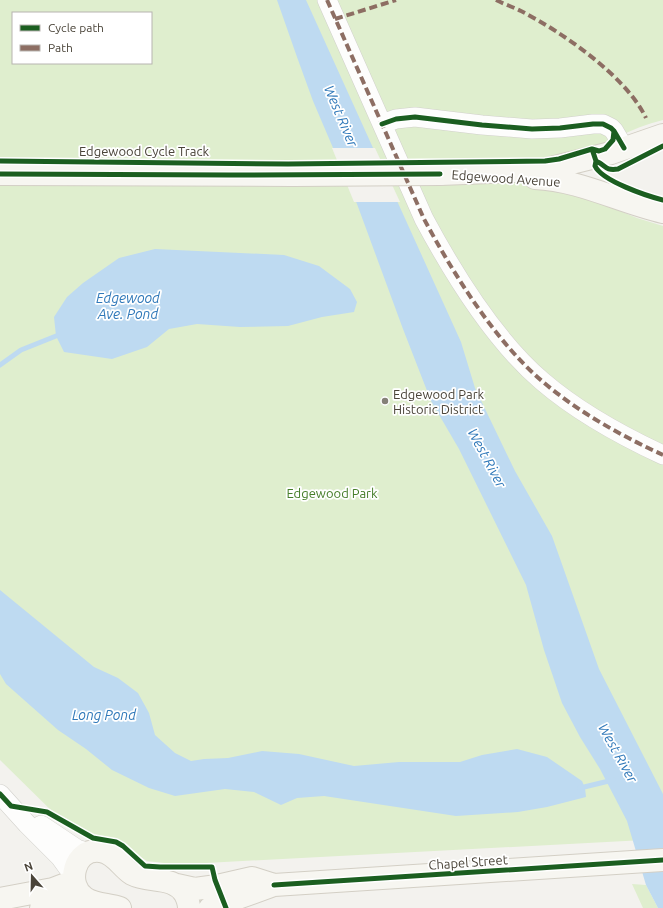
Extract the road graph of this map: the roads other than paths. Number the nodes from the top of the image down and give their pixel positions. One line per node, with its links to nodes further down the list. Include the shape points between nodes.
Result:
1 (327, 0): 2 (street)
2 (382, 124): 4 (street, via 415,117 532,129 603,124 614,131); 8 (street, via 424,219 438,244 461,282 506,343 541,380 578,408 607,427)
3 (663, 134): 4 (street, Edgewood Avenue)
4 (624, 148): 6 (street, Edgewood Avenue, via 543,170)
5 (0, 174): 6 (street, Edgewood Avenue, bridge)
6 (440, 174): 7 (street, Edgewood Avenue, via 562,181)
7 (663, 212)
8 (663, 455)
9 (6, 800): 10 (street, via 77,849); 12 (street, via 60,856)
10 (89, 852): 12 (street, via 76,865); 13 (street, Chapel Street, via 100,851 110,854 132,874)
11 (663, 860): 14 (street, Chapel Street)
12 (74, 878): 15 (street, via 53,889); 16 (street, via 78,892)
13 (177, 885): 14 (street, Chapel Street, via 195,889 252,878); 19 (street, via 187,898)
14 (274, 885): 20 (street, Chapel Street)
15 (0, 899)
16 (95, 903): 17 (street); 18 (street)
17 (41, 908)
18 (120, 908)
19 (188, 908)
20 (210, 908)

